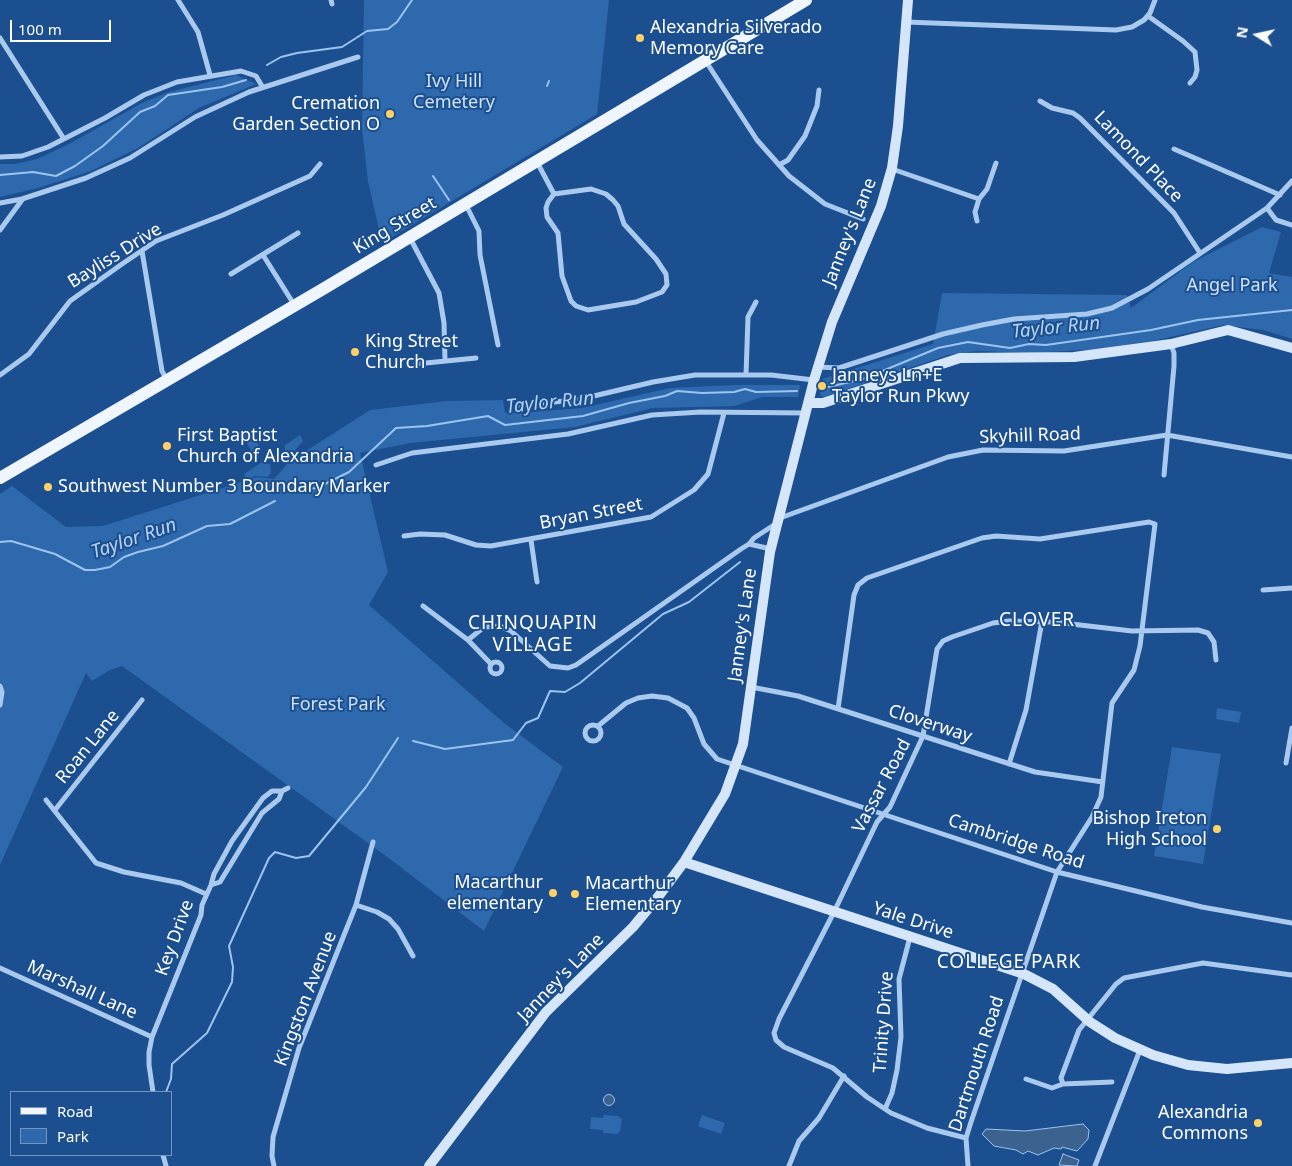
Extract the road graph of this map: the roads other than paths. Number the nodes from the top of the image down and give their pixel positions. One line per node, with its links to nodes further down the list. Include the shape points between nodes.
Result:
1 (178, 0): 10 (street, via 198,32)
2 (805, 0): 9 (main road, King Street)
3 (908, 0): 6 (main road, Janney's Lane)
4 (1155, 0): 5 (street)
5 (1148, 16): 6 (street, via 1132,27 1116,30); 11 (street, via 1195,52 1195,77)
6 (906, 22): 22 (main road, Janney's Lane)
7 (0, 38): 15 (street)
8 (358, 57): 12 (street)
9 (705, 60): 18 (main road, King Street); 21 (street, via 757,140)
10 (210, 75): 12 (street, via 241,71 254,75); 15 (street, via 158,88)
11 (1190, 83)
12 (262, 86): 27 (street, via 196,117 130,158 86,178)
13 (819, 90): 21 (street, via 817,106 805,136 788,160)
14 (1040, 101): 38 (street, Lamond Place, via 1052,108 1073,112 1080,118 1174,213)
15 (64, 139): 17 (street, via 26,155)
16 (1174, 149): 25 (street)
17 (0, 157)
18 (536, 162): 24 (street); 29 (main road, King Street)
19 (996, 163): 26 (street, via 987,189)
20 (320, 164): 37 (street, Bayliss Drive, via 310,176 156,242)
21 (779, 165): 31 (street, via 815,197 841,212)
22 (892, 168): 26 (street); 49 (main road, Janney's Lane, via 881,206 842,297)
23 (1292, 181): 25 (street)
24 (554, 194): 24 (street, via 548,202 546,214 558,233 562,276 568,295 576,306 588,310 636,302 664,290 666,274 649,249 624,224 613,200 592,190)
25 (1280, 195): 30 (street)
26 (979, 198): 32 (street, via 975,212)
27 (22, 199): 28 (street); 34 (street)
28 (0, 203)
29 (466, 204): 36 (main road, King Street); 44 (street, via 479,231 480,255)
30 (1267, 208): 33 (street, via 1276,220); 38 (street)
31 (862, 219)
32 (977, 221)
33 (1292, 225)
34 (0, 230)
35 (298, 233): 39 (street)
36 (410, 237): 42 (main road, King Street); 47 (street, via 439,293)
37 (142, 251): 50 (street, Bayliss Drive, via 82,290 29,354); 53 (street, via 162,371)
38 (1200, 253): 49 (street, via 1148,289 1106,310 982,325 943,334 839,368)
39 (263, 255): 40 (street); 42 (street)
40 (231, 274)
41 (756, 302): 51 (street, via 748,317)
42 (295, 306): 53 (main road, King Street)
43 (1171, 344): 45 (main road, via 1228,330); 55 (main road, via 1074,357 960,358); 57 (street, via 1174,366)
44 (498, 346)
45 (1292, 348)
46 (476, 358): 47 (street)
47 (445, 361): 48 (street)
48 (416, 364)
49 (818, 367): 52 (main road, Janney's Lane)
50 (0, 375)
51 (746, 375): 52 (street); 54 (street, via 676,377 581,399)
52 (814, 380): 55 (main road, Janney's Lane)
53 (168, 381): 61 (main road, King Street)
54 (520, 406)
55 (807, 408): 56 (street); 62 (main road, Janney's Lane)
56 (724, 413): 59 (street, via 652,415 568,434 412,453); 64 (street, Bryan Street, via 708,474 687,494 652,517)
57 (1168, 435): 58 (street, Skyhill Road); 60 (street); 62 (street, Skyhill Road, via 1064,451 983,450 956,455)
58 (1292, 457)
59 (376, 465)
60 (1164, 475)
61 (0, 478)
62 (778, 520): 65 (street, Skyhill Road); 66 (main road, Janney's Lane)
63 (404, 536): 64 (street, Bryan Street, via 438,534 492,546)
64 (531, 540): 67 (street)
65 (749, 544): 66 (street); 73 (street, Skyhill Road, via 568,668 550,666 511,631 500,626 484,627)
66 (771, 549): 77 (main road, Janney's Lane)
67 (537, 582)
68 (1292, 588): 69 (street)
69 (1263, 590)
70 (423, 606): 73 (street)
71 (1042, 621): 72 (street, Vassar Road); 83 (street, Vassar Road, via 993,623 943,641 935,654); 85 (street, via 1026,710)
72 (1142, 631): 74 (street, Vassar Road, via 1204,631 1214,642); 80 (street, Dartmouth Road, via 1156,528 1149,522 1040,539 982,538 868,578 858,585); 87 (street, Dartmouth Road, via 1134,670 1112,703)
73 (468, 640): 75 (street)
74 (1216, 660)
75 (492, 664)
76 (0, 686): 79 (street)
77 (751, 687): 80 (street, Cloverway, via 798,696); 86 (main road, Janney's Lane)
78 (142, 700): 91 (street, Roan Lane)
79 (0, 705)
80 (838, 709): 83 (street, Cloverway)
81 (598, 726): 86 (street, Cambridge Road, via 626,703 638,698 668,698 690,713 712,756)
82 (1292, 728): 84 (street)
83 (923, 736): 85 (street, Cloverway); 92 (street, Vassar Road)
84 (1286, 763)
85 (1008, 764): 87 (street, Cloverway, via 1051,776)
86 (737, 766): 92 (street, Cambridge Road); 94 (main road, Janney's Lane, via 719,806)
87 (1103, 782): 95 (street, Dartmouth Road, via 1097,809)
88 (288, 788): 89 (street)
89 (282, 791): 96 (street, via 262,813 220,882); 96 (street, via 272,791 254,808 219,863)
90 (46, 800): 91 (street, Key Drive)
91 (55, 810): 97 (street, Key Drive, via 96,862 133,874 181,883)
92 (884, 814): 95 (street, Cambridge Road); 99 (street, Vassar Road)
93 (373, 842): 98 (street, Kingston Avenue)
94 (684, 862): 99 (main road, Yale Drive); 118 (main road, Janney's Lane, via 632,927 546,1012)
95 (1057, 872): 100 (street, Cambridge Road, via 1202,907); 104 (street, Dartmouth Road)
96 (211, 885): 97 (street)
97 (206, 894): 107 (street, Key Drive, via 201,915)
98 (356, 905): 102 (street, via 389,919); 117 (street, Kingston Avenue, via 299,1048 273,1137)
99 (834, 912): 101 (main road, Yale Drive); 110 (street, Vassar Road, via 775,1029 776,1038 784,1047)
100 (1292, 923)
101 (910, 936): 104 (main road, Yale Drive); 115 (street, Trinity Drive, via 899,979 901,1037 897,1070)
102 (412, 956)
103 (0, 968): 107 (street, Marshall Lane)
104 (1021, 973): 106 (main road, Yale Drive, via 1053,989); 116 (street, Dartmouth Road)
105 (1292, 975): 106 (street, via 1216,963 1140,974 1116,984)
106 (1086, 1019): 108 (main road, Yale Drive); 113 (street, via 1074,1039 1061,1078)
107 (152, 1037): 114 (street, Key Drive, via 149,1052)
108 (1140, 1050): 109 (main road, Yale Drive, via 1206,1068 1251,1068); 121 (street)
109 (1292, 1063)
110 (844, 1076): 115 (street); 119 (street, Trinity Drive, via 819,1118 799,1141)
111 (1026, 1079): 113 (street, via 1049,1087)
112 (1112, 1082): 113 (street)
113 (1063, 1084)
114 (153, 1091)
115 (885, 1109): 116 (street, via 927,1128)
116 (966, 1138): 120 (street, Dartmouth Road)
117 (274, 1166)
118 (429, 1166)
119 (789, 1166)
120 (968, 1166)
121 (1095, 1166)

